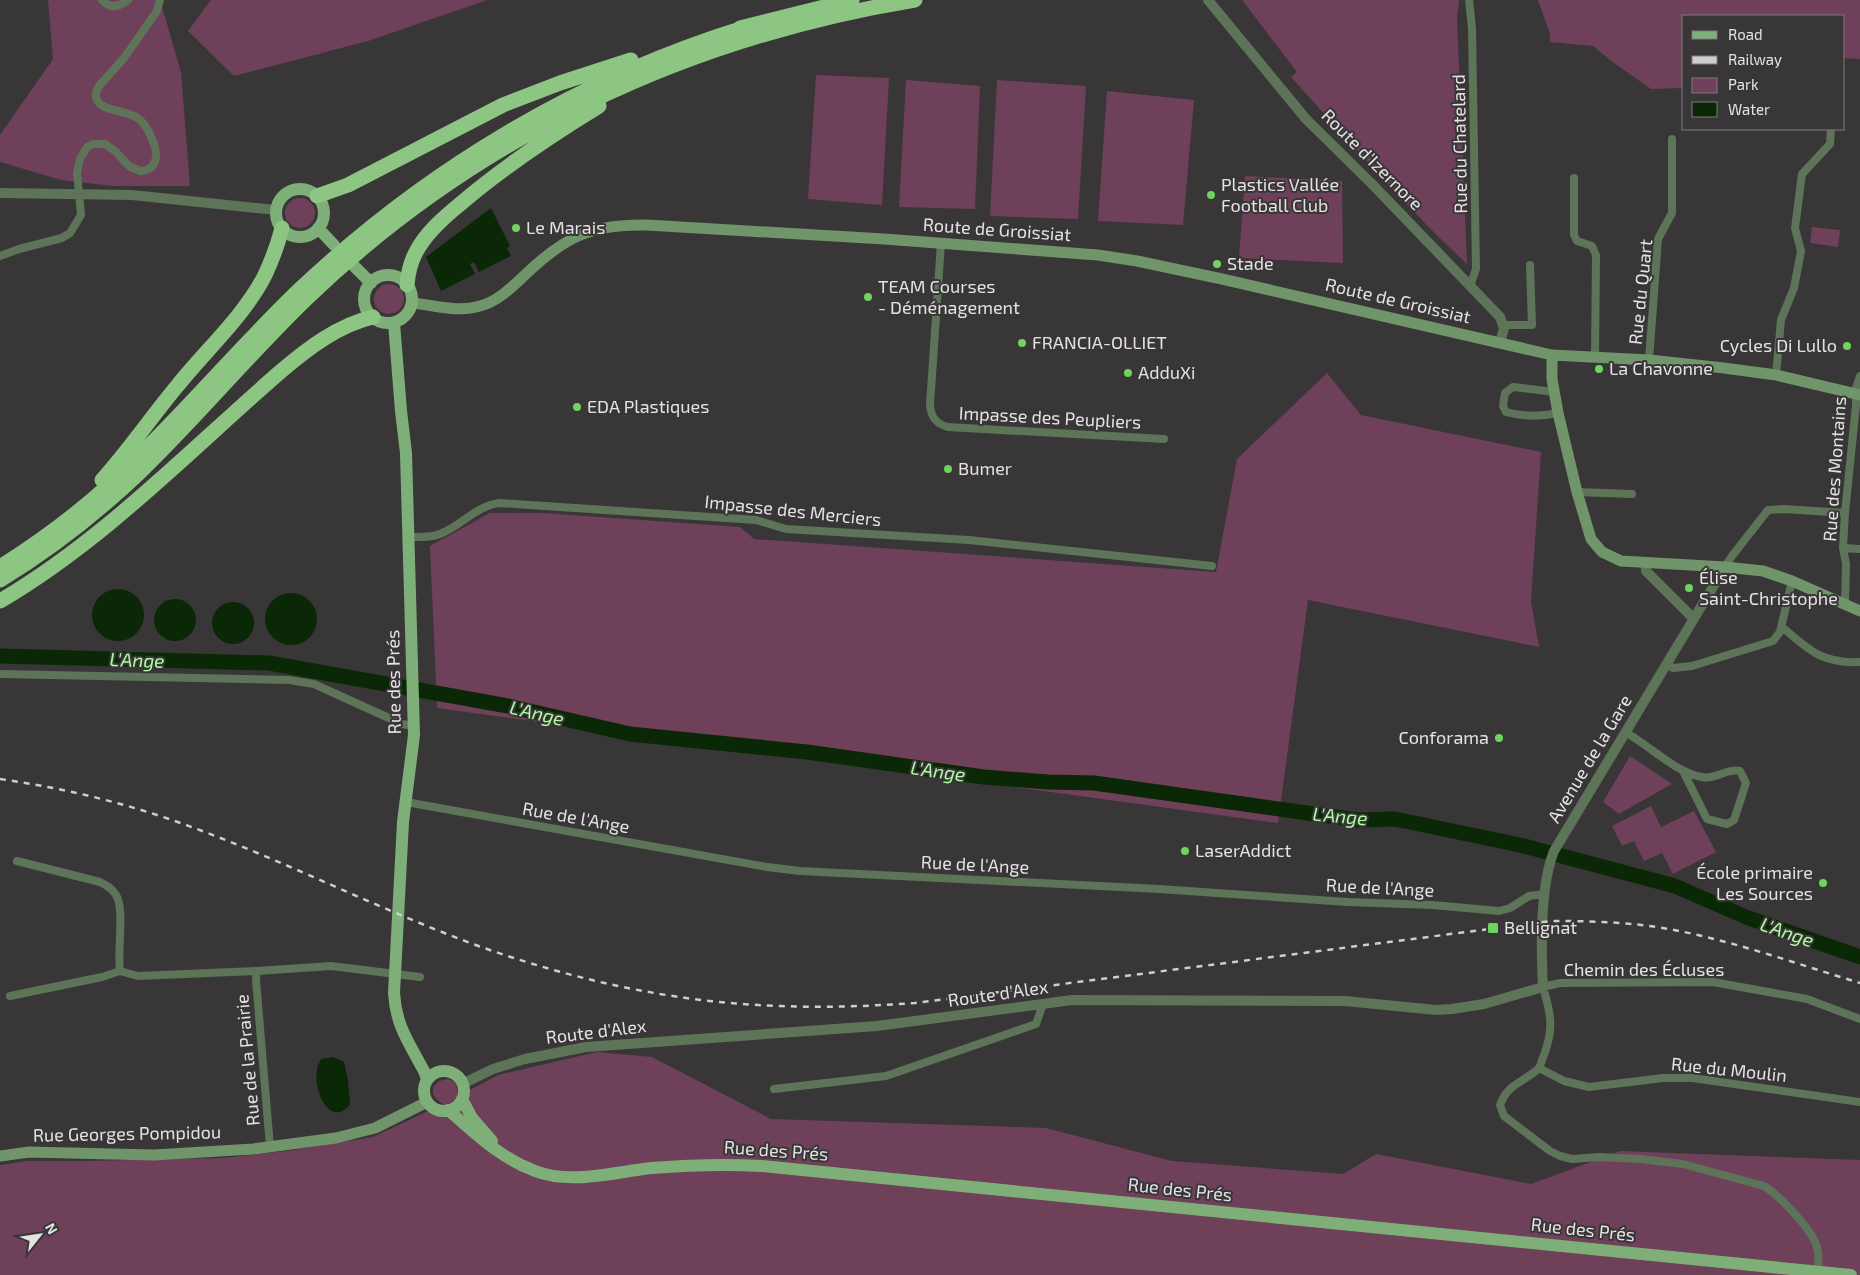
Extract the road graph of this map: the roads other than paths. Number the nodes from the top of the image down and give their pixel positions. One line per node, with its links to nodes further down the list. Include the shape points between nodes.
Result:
1 (102, 0): 2 (street, via 113,6)
2 (128, 0)
3 (160, 0): 14 (street, via 157,11 132,48 99,86 96,94 103,106 140,119 148,129 156,160 150,168 140,171 129,166 111,147 93,144 87,147 80,159 77,172)
4 (852, 0): 8 (highway)
5 (915, 0): 9 (highway, via 787,27 722,46)
6 (1208, 0): 26 (street, Route d'Izernore, via 1306,119)
7 (1469, 0): 26 (street, Rue du Chatelard, via 1476,220 1476,269)
8 (750, 26): 15 (highway, via 678,45 532,93 343,188); 44 (highway, via 674,52 581,92 497,138 417,191 346,247 302,288 138,458)
9 (656, 71): 25 (highway, via 537,144 474,192 421,243 410,265); 52 (highway, via 538,128 474,165 399,219 306,299 119,491 54,545)
10 (1831, 130): 35 (street, via 1830,144 1802,174 1795,228 1801,252 1794,288 1781,320)
11 (1672, 139): 34 (street, Rue du Quart, via 1672,213 1658,239)
12 (1574, 178): 33 (street, via 1574,235 1577,241 1592,246 1596,255)
13 (0, 193): 14 (street)
14 (79, 193): 16 (street, via 132,194); 21 (street, via 81,215 70,233)
15 (317, 196): 16 (main road, via 310,191 296,189 283,196); 18 (main road, via 324,211)
16 (276, 210): 17 (main road)
17 (282, 228): 18 (main road, via 297,236 309,235); 44 (highway, via 265,274 250,298 137,439)
18 (318, 228): 20 (main road)
19 (941, 243): 27 (main road, Route de Groissiat, via 697,227 616,226 587,232 561,244 499,298 481,306 451,309); 31 (main road, Route de Groissiat, via 1058,251 1137,261); 40 (street, Impasse des Peupliers, via 930,405 934,420 948,427)
20 (334, 245)
21 (0, 256)
22 (1530, 265): 30 (street, via 1532,325)
23 (354, 266): 24 (main road)
24 (371, 283): 25 (main road, via 390,276); 28 (main road, via 365,302)
25 (407, 285): 27 (main road)
26 (1470, 286): 30 (street, Route d'Izernore)
27 (412, 303): 29 (main road, via 407,314)
28 (374, 317): 29 (main road, via 385,323); 54 (highway, via 359,320 305,352 88,542)
29 (394, 322): 45 (main road, Rue des Prés, via 406,453)
30 (1503, 325): 31 (street)
31 (1500, 343): 32 (main road, Route de Groissiat)
32 (1552, 355): 33 (main road, Route de Groissiat); 37 (main road)
33 (1596, 357): 34 (main road, Route de Groissiat)
34 (1649, 360): 35 (main road, Route de Groissiat)
35 (1776, 375): 38 (main road, Route de Groissiat)
36 (1860, 376): 38 (street, Rue des Montains, via 1856,388)
37 (1554, 392): 39 (main road); 39 (street, via 1513,387 1505,393 1503,406 1506,412 1520,416)
38 (1858, 395): 43 (street, Rue des Montains)
39 (1558, 413): 41 (main road)
40 (1164, 439)
41 (1577, 492): 42 (street); 48 (main road, via 1596,546 1621,562)
42 (1632, 494)
43 (1844, 513): 46 (street, Rue des Montains); 51 (street, via 1768,510)
44 (62, 524): 50 (highway)
45 (409, 537): 49 (street, Impasse des Merciers, via 442,533 487,506 499,503 756,520 786,529 969,540); 62 (main road, Rue des Prés)
46 (1843, 548): 47 (street); 55 (street, Rue des Montains)
47 (1860, 549)
48 (1646, 564): 51 (main road); 57 (street, via 1646,570)
49 (1212, 566)
50 (0, 567)
51 (1725, 567): 53 (main road, via 1763,571); 57 (street, Avenue de la Gare)
52 (0, 580)
53 (1792, 581): 55 (main road); 58 (street)
54 (0, 601)
55 (1845, 604): 56 (main road)
56 (1860, 611)
57 (1694, 619): 60 (street, Avenue de la Gare)
58 (1782, 627): 59 (street, via 1810,652 1843,662); 60 (street, via 1777,638 1767,643 1692,666 1673,668)
59 (1860, 662)
60 (1666, 664): 63 (street, Avenue de la Gare)
61 (0, 674): 62 (street, via 290,680 314,684 402,724)
62 (414, 726): 65 (main road, Rue des Prés)
63 (1625, 732): 64 (street); 67 (street, Avenue de la Gare, via 1558,842 1550,860)
64 (1683, 771): 64 (street, via 1707,819 1731,823 1746,782 1740,771 1709,778)
65 (406, 802): 67 (street, Rue de l'Ange, via 800,871 1159,889 1499,911 1529,896); 75 (main road, Rue des Prés, via 394,980 395,1005)
66 (17, 861): 68 (street, via 110,887 120,907)
67 (1545, 894): 71 (street, Avenue de la Gare, via 1541,958)
68 (120, 971): 69 (street, Rue de la Prairie, via 138,976); 72 (street)
69 (257, 971): 70 (street, Rue de la Prairie, via 331,966); 85 (street, Rue de la Prairie)
70 (420, 977)
71 (1543, 987): 73 (street, Route d'Alex, via 1484,1004 1444,1010 1310,1000 1072,1000); 74 (street, Chemin des Écluses, via 1560,983 1713,982 1807,999); 76 (street, via 1551,1013 1550,1039)
72 (10, 996)
73 (1043, 1004): 79 (street, Route d'Alex, via 877,1026 586,1047 525,1059 493,1069); 80 (street, via 1036,1024 886,1076)
74 (1860, 1019)
75 (404, 1033): 77 (main road, via 431,1069); 78 (main road)
76 (1539, 1068): 83 (street, Rue du Moulin, via 1564,1081 1590,1087 1663,1078 1692,1078); 88 (street, via 1503,1096 1500,1105 1504,1116 1550,1151 1572,1159 1599,1157 1683,1164 1764,1186 1776,1194 1811,1235 1817,1246)
77 (439, 1071): 78 (main road); 79 (main road, via 455,1074)
78 (427, 1080): 82 (main road, via 424,1091)
79 (462, 1084): 81 (main road)
80 (774, 1089)
81 (462, 1099): 84 (main road); 87 (main road, Rue des Prés, via 472,1118)
82 (427, 1102): 84 (main road, via 436,1110); 85 (main road, Rue Georges Pompidou, via 375,1128 336,1138)
83 (1860, 1102)
84 (448, 1110): 87 (main road, Rue des Prés)
85 (270, 1147): 86 (main road, Rue Georges Pompidou, via 154,1155 29,1152)
86 (0, 1156)
87 (508, 1158): 89 (main road, Rue des Prés, via 545,1174 571,1176 669,1167 762,1166)
88 (1818, 1275)
89 (1847, 1275)

